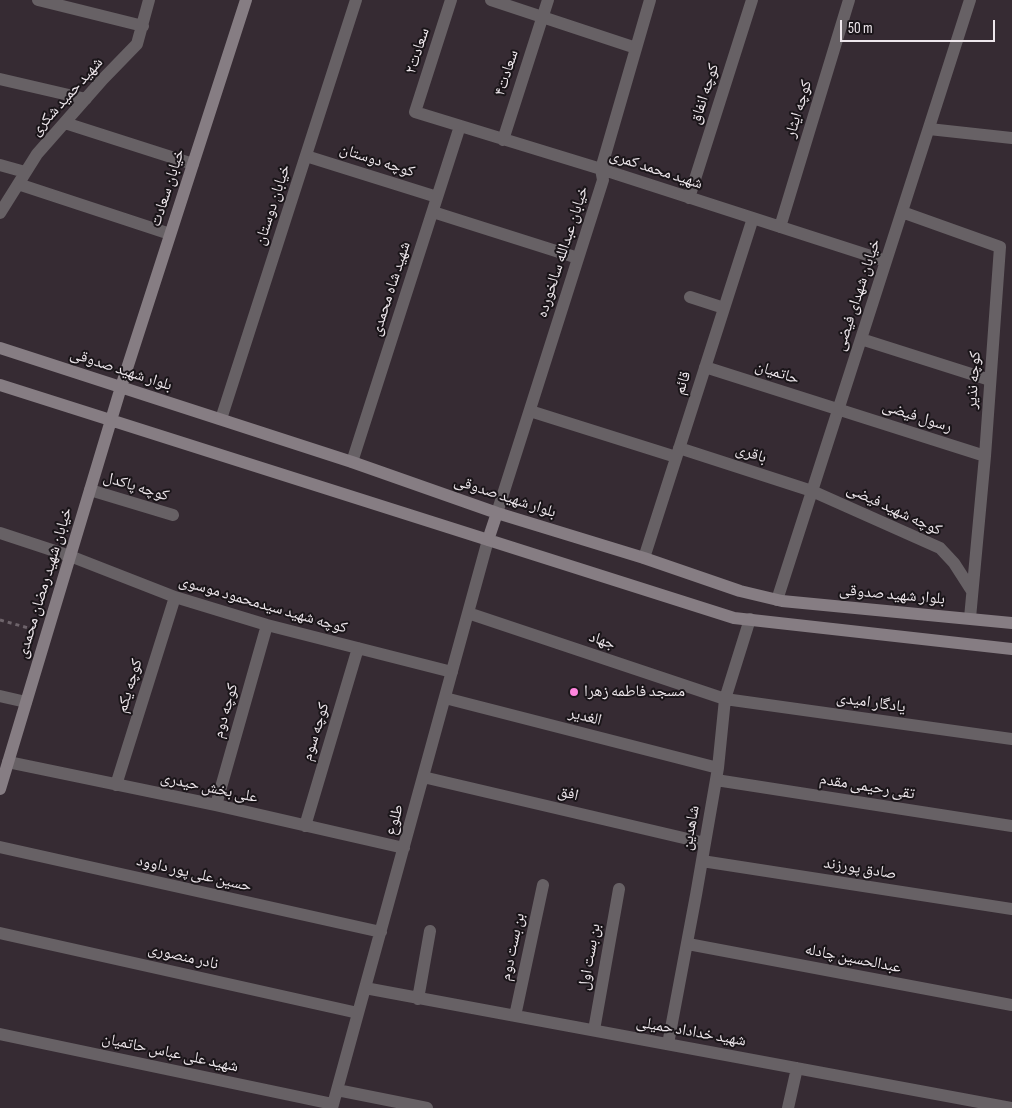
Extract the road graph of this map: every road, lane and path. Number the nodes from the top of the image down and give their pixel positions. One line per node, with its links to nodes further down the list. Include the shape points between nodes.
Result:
1 (38, 0): 13 (street)
2 (149, 0): 13 (street, شهید حمید شکری)
3 (246, 0): 24 (main road, خیابان سعادت)
4 (356, 0): 23 (street, خیابان دوستان)
5 (451, 0): 17 (street, سعادت۲)
6 (491, 0): 12 (street)
7 (548, 0): 12 (street, سعادت۴)
8 (650, 0): 14 (street, خیابان عبدالله سالخورده)
9 (752, 0): 30 (street, کوچه انفاق)
10 (849, 0): 35 (street, کوچه ایثار)
11 (970, 0): 20 (street, خیابان شهدای فیضی)
12 (543, 16): 14 (street); 22 (street, سعادت۴)
13 (142, 26): 16 (street, شهید حمید شکری, via 137,44)
14 (636, 48): 26 (street, خیابان عبدالله سالخورده)
15 (0, 79): 16 (street)
16 (86, 99): 18 (street, شهید حمید شکری)
17 (415, 112): 19 (street, شهید محمد کمری)
18 (66, 122): 24 (street); 27 (street, شهید حمید شکری)
19 (460, 126): 22 (street, شهید محمد کمری); 29 (street, شهید شاه محمدی)
20 (929, 129): 21 (street); 32 (street, خیابان شهدای فیضی)
21 (1012, 138)
22 (503, 140): 26 (street, شهید محمد کمری)
23 (306, 156): 29 (street, کوچه دوستان); 49 (street, خیابان دوستان)
24 (192, 164): 36 (main road, خیابان سعادت)
25 (0, 165): 27 (street)
26 (601, 169): 30 (street, شهید محمد کمری); 37 (street, خیابان عبدالله سالخورده, via 603,180)
27 (25, 172): 28 (street, شهید حمید شکری)
28 (18, 184): 33 (street, شهید حمید شکری); 36 (street)
29 (438, 198): 31 (street, شهید شاه محمدی)
30 (689, 198): 34 (street, شهید محمد کمری)
31 (433, 212): 37 (street); 53 (street, شهید شاه محمدی)
32 (902, 212): 38 (street, خیابان شهدای فیضی); 44 (street, کوچه نذیر, via 1000,247)
33 (0, 213)
34 (753, 218): 35 (street, شهید محمد کمری); 40 (street, قائم)
35 (780, 227): 38 (street, شهید محمد کمری)
36 (170, 234): 46 (main road, خیابان سعادت)
37 (578, 258): 48 (street, خیابان عبدالله سالخورده)
38 (886, 260): 41 (street, خیابان شهدای فیضی)
39 (690, 297): 40 (street)
40 (724, 308): 43 (street, قائم)
41 (861, 339): 44 (street); 47 (street, خیابان شهدای فیضی)
42 (0, 348): 46 (main road, بلوار شهید صدوقی)
43 (705, 367): 47 (street, حاتمیان); 51 (street, قائم)
44 (990, 380): 52 (street, کوچه نذیر)
45 (0, 385): 50 (main road)
46 (121, 386): 49 (main road, بلوار شهید صدوقی); 50 (main road, خیابان شهید رمضان محمدی)
47 (838, 410): 52 (street, رسول فیضی); 55 (street, خیابان شهدای فیضی)
48 (530, 411): 51 (street, باقری); 56 (street, خیابان عبدالله سالخورده)
49 (221, 419): 53 (main road, بلوار شهید صدوقی)
50 (111, 420): 54 (main road, خیابان شهید رمضان محمدی); 59 (main road)
51 (678, 452): 55 (street, باقری); 61 (street, قائم)
52 (985, 456): 62 (street, کوچه نذیر)
53 (352, 462): 56 (main road, بلوار شهید صدوقی)
54 (90, 490): 57 (street, کوچه پاکدل); 60 (main road, خیابان شهید رمضان محمدی)
55 (812, 491): 62 (street, کوچه شهید فیضی, via 940,548); 64 (street, خیابان شهدای فیضی)
56 (497, 513): 59 (main road); 61 (main road, بلوار شهید صدوقی)
57 (173, 515)
58 (0, 533): 60 (street, کوچه شهید سیدمحمود موسوی)
59 (488, 540): 65 (street, طلوع); 67 (main road, via 734,618)
60 (70, 556): 63 (street, کوچه شهید سیدمحمود موسوی); 71 (main road, خیابان شهید رمضان محمدی)
61 (644, 558): 64 (main road, بلوار شهید صدوقی, via 740,591)
62 (972, 591): 66 (street, کوچه نذیر)
63 (175, 597): 70 (street, کوچه شهید سیدمحمود موسوی); 83 (street, کوچه یکم)
64 (777, 600): 66 (main road, بلوار شهید صدوقی)
65 (468, 613): 74 (street, طلوع); 77 (street, جهاد)
66 (970, 618): 69 (main road, بلوار شهید صدوقی)
67 (750, 619): 73 (main road); 77 (street, شاهدین)
68 (0, 620): 71 (path)
69 (1012, 623)
70 (268, 625): 72 (street, کوچه شهید سیدمحمود موسوی); 85 (street, کوچه دوم)
71 (47, 634): 78 (main road, خیابان شهید رمضان محمدی)
72 (358, 648): 74 (street, کوچه شهید سیدمحمود موسوی); 86 (street, کوچه سوم)
73 (1012, 649)
74 (452, 672): 76 (street, طلوع)
75 (0, 696): 78 (street)
76 (445, 698): 81 (street, الغدیر); 82 (street, طلوع)
77 (725, 699): 79 (street, یادگار امیدی); 81 (street, شاهدین)
78 (26, 702): 80 (main road, خیابان شهید رمضان محمدی)
79 (1012, 739)
80 (8, 762): 83 (street, علی بخش حیدری); 84 (main road, خیابان شهید رمضان محمدی)
81 (717, 774): 87 (street, تقی رحیمی مقدم); 88 (street, شاهدین)
82 (424, 777): 88 (street, افق); 90 (street, طلوع)
83 (116, 785): 85 (street, علی بخش حیدری)
84 (0, 789)
85 (216, 805): 86 (street, علی بخش حیدری)
86 (305, 826): 90 (street, علی بخش حیدری)
87 (1012, 826)
88 (705, 843): 91 (street, شاهدین)
89 (0, 847): 96 (street, حسین علی پور داوود)
90 (404, 848): 96 (street, طلوع)
91 (702, 861): 94 (street, صادق پورزند); 98 (street, شاهدین)
92 (543, 885): 103 (street, بن بست دوم)
93 (619, 889): 104 (street, بن بست اول)
94 (1012, 909)
95 (430, 931): 100 (street)
96 (381, 932): 99 (street, طلوع)
97 (0, 933): 102 (street, نادر منصوری)
98 (688, 944): 101 (street, عبدالحسین چادله); 106 (street, شاهدین)
99 (365, 988): 100 (street, شهید خداداد حمیلی); 102 (street, طلوع)
100 (418, 999): 103 (street, شهید خداداد حمیلی)
101 (1012, 1005)
102 (358, 1013): 108 (street, طلوع)
103 (514, 1016): 104 (street, شهید خداداد حمیلی)
104 (594, 1030): 106 (street, شهید خداداد حمیلی)
105 (0, 1034): 109 (street, شهید علی عباس حاتمیان)
106 (668, 1044): 107 (street, شهید خداداد حمیلی)
107 (797, 1068): 111 (street); 112 (street, شهید خداداد حمیلی)
108 (337, 1090): 109 (street, طلوع); 110 (street)
109 (333, 1106)
110 (427, 1108)
111 (788, 1108)
112 (1011, 1108)

